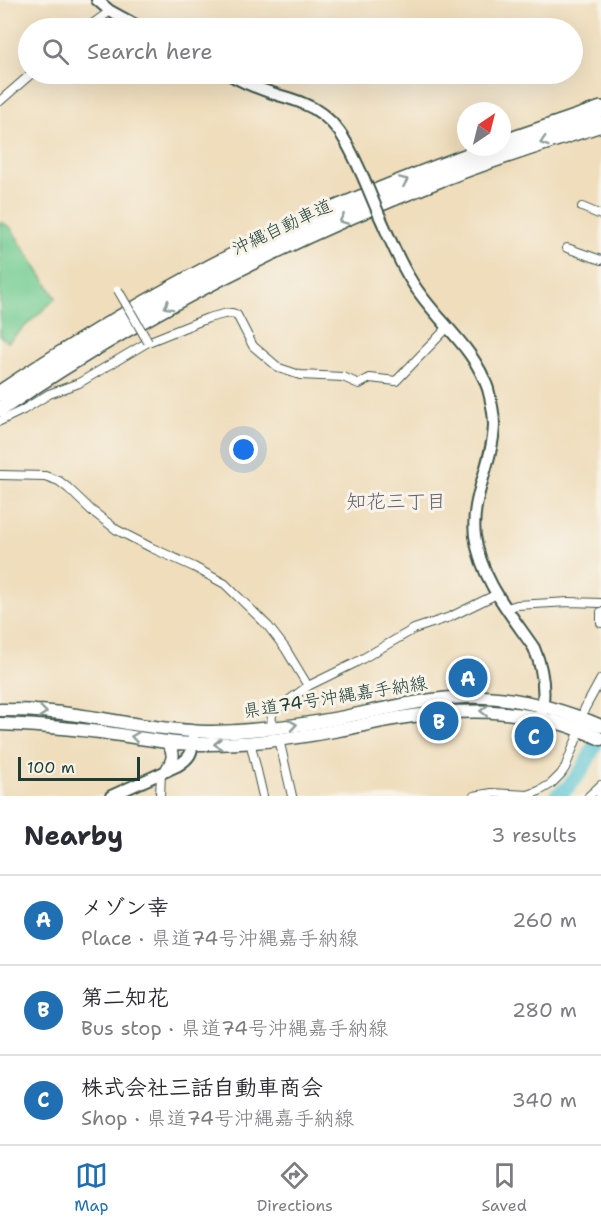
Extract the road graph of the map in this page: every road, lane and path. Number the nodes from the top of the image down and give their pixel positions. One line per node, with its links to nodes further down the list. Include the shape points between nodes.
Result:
1 (97, 0): 2 (street)
2 (110, 11): 3 (street); 4 (street)
3 (101, 18)
4 (123, 18)
5 (19, 84): 7 (street)
6 (248, 84): 16 (street, bridge, via 302,103 330,120 350,146 412,283)
7 (0, 100)
8 (600, 117): 9 (highway, 沖縄自動車道); 19 (highway, 沖縄自動車道, one-way to 19, via 438,180 219,278 81,356)
9 (511, 141)
10 (467, 156): 18 (highway, 沖縄自動車道, one-way to 10, via 212,267 316,217)
11 (582, 207): 12 (street)
12 (601, 215)
13 (567, 248): 14 (street)
14 (601, 260)
15 (117, 290): 17 (street, bridge)
16 (448, 327): 17 (street, via 396,381 370,378 359,384 343,377 300,375 279,368 253,346 237,315 232,313 208,318); 22 (street, via 478,367 493,407 492,444 478,495 475,535 479,557)
17 (148, 342): 20 (street)
18 (0, 393)
19 (0, 409)
20 (0, 422)
21 (0, 475): 28 (street, via 45,476 60,481 117,531 225,584 268,626)
22 (497, 594): 24 (street); 28 (street, via 450,617 414,628)
23 (601, 603): 24 (street)
24 (507, 608): 30 (street, via 539,658)
25 (601, 612): 26 (street)
26 (601, 623)
27 (601, 679): 32 (street)
28 (308, 686): 35 (street, via 272,713)
29 (0, 710): 34 (main road, 県道74号沖縄嘉手納線, one-way to 34, via 38,711)
30 (543, 712): 32 (main road, 県道74号沖縄嘉手納線); 35 (main road, 県道74号沖縄嘉手納線, via 442,712 338,730)
31 (0, 724): 38 (main road, 県道74号沖縄嘉手納線, one-way to 31, via 38,725)
32 (583, 725): 33 (main road, 県道74号沖縄嘉手納線); 36 (main road, 県道74号沖縄嘉手納線); 46 (street, via 565,768 551,784 528,795)
33 (601, 726)
34 (193, 731): 35 (main road, 県道74号沖縄嘉手納線); 39 (street)
35 (275, 733): 37 (main road, 県道74号沖縄嘉手納線); 45 (street)
36 (601, 739)
37 (250, 741): 39 (main road, 県道74号沖縄嘉手納線, one-way to 39); 44 (street)
38 (167, 742): 39 (main road, 県道74号沖縄嘉手納線); 40 (main road, via 172,749 172,762)
39 (193, 744): 40 (street, via 186,760)
40 (164, 772): 42 (street); 43 (street)
41 (601, 785): 47 (street)
42 (111, 796)
43 (160, 796)
44 (263, 796)
45 (292, 796)
46 (474, 796)
47 (589, 796)

